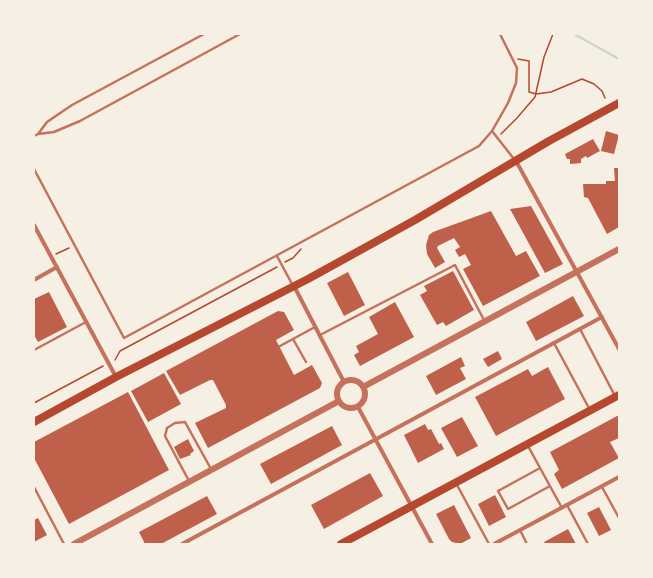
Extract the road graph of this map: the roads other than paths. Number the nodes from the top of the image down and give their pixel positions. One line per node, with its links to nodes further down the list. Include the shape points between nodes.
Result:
1 (204, 34): 6 (lane, via 72,105 47,122)
2 (240, 34): 6 (lane, via 80,121 54,132)
3 (500, 34): 5 (lane, via 516,68 516,83 508,104)
4 (619, 104): 8 (main road)
5 (492, 131): 8 (lane); 12 (lane, via 479,146)
6 (38, 134): 7 (lane)
7 (34, 136)
8 (516, 161): 14 (street); 16 (main road)
9 (34, 169): 12 (lane, via 124,338)
10 (34, 225): 13 (street)
11 (619, 249): 14 (street)
12 (277, 256): 16 (lane)
13 (57, 267): 15 (street); 18 (street)
14 (577, 272): 17 (street); 19 (street)
15 (34, 280)
16 (294, 286): 20 (street); 29 (main road)
17 (602, 317): 21 (street); 26 (street)
18 (86, 322): 27 (lane); 29 (street)
19 (484, 322): 22 (lane, via 455,265); 31 (street)
20 (315, 327): 22 (street); 23 (lane)
21 (580, 330): 24 (street); 32 (lane)
22 (320, 335): 30 (street)
23 (293, 339): 25 (lane); 28 (lane)
24 (554, 343): 35 (lane); 37 (street)
25 (280, 346)
26 (619, 349)
27 (34, 350)
28 (306, 362)
29 (116, 377): 36 (main road)
30 (344, 382): 31 (street, via 353,380); 33 (street, via 338,389)
31 (363, 387): 34 (street, via 366,396)
32 (617, 396): 35 (main road)
33 (339, 402): 34 (street, via 346,408); 40 (street)
34 (358, 407): 37 (street)
35 (590, 410): 38 (main road)
36 (34, 422)
37 (375, 440): 48 (street); 54 (street)
38 (527, 444): 39 (lane); 43 (main road)
39 (540, 468): 44 (lane); 44 (lane, via 498,491 508,509)
40 (212, 470): 42 (street); 42 (lane, via 185,422 175,422 167,428 165,436)
41 (619, 477): 45 (street)
42 (190, 482): 53 (street)
43 (456, 482): 48 (main road); 57 (lane)
44 (550, 486): 49 (lane)
45 (602, 486): 47 (street); 50 (lane)
46 (34, 487): 52 (lane)
47 (567, 505): 49 (street); 60 (lane)
48 (411, 506): 55 (main road); 56 (street)
49 (562, 508): 51 (street)
50 (619, 518)
51 (520, 530): 58 (street); 59 (lane)
52 (64, 544)
53 (74, 544)
54 (182, 544)
55 (342, 544)
56 (432, 544)
57 (489, 544)
58 (494, 544)
59 (527, 544)
60 (588, 544)

